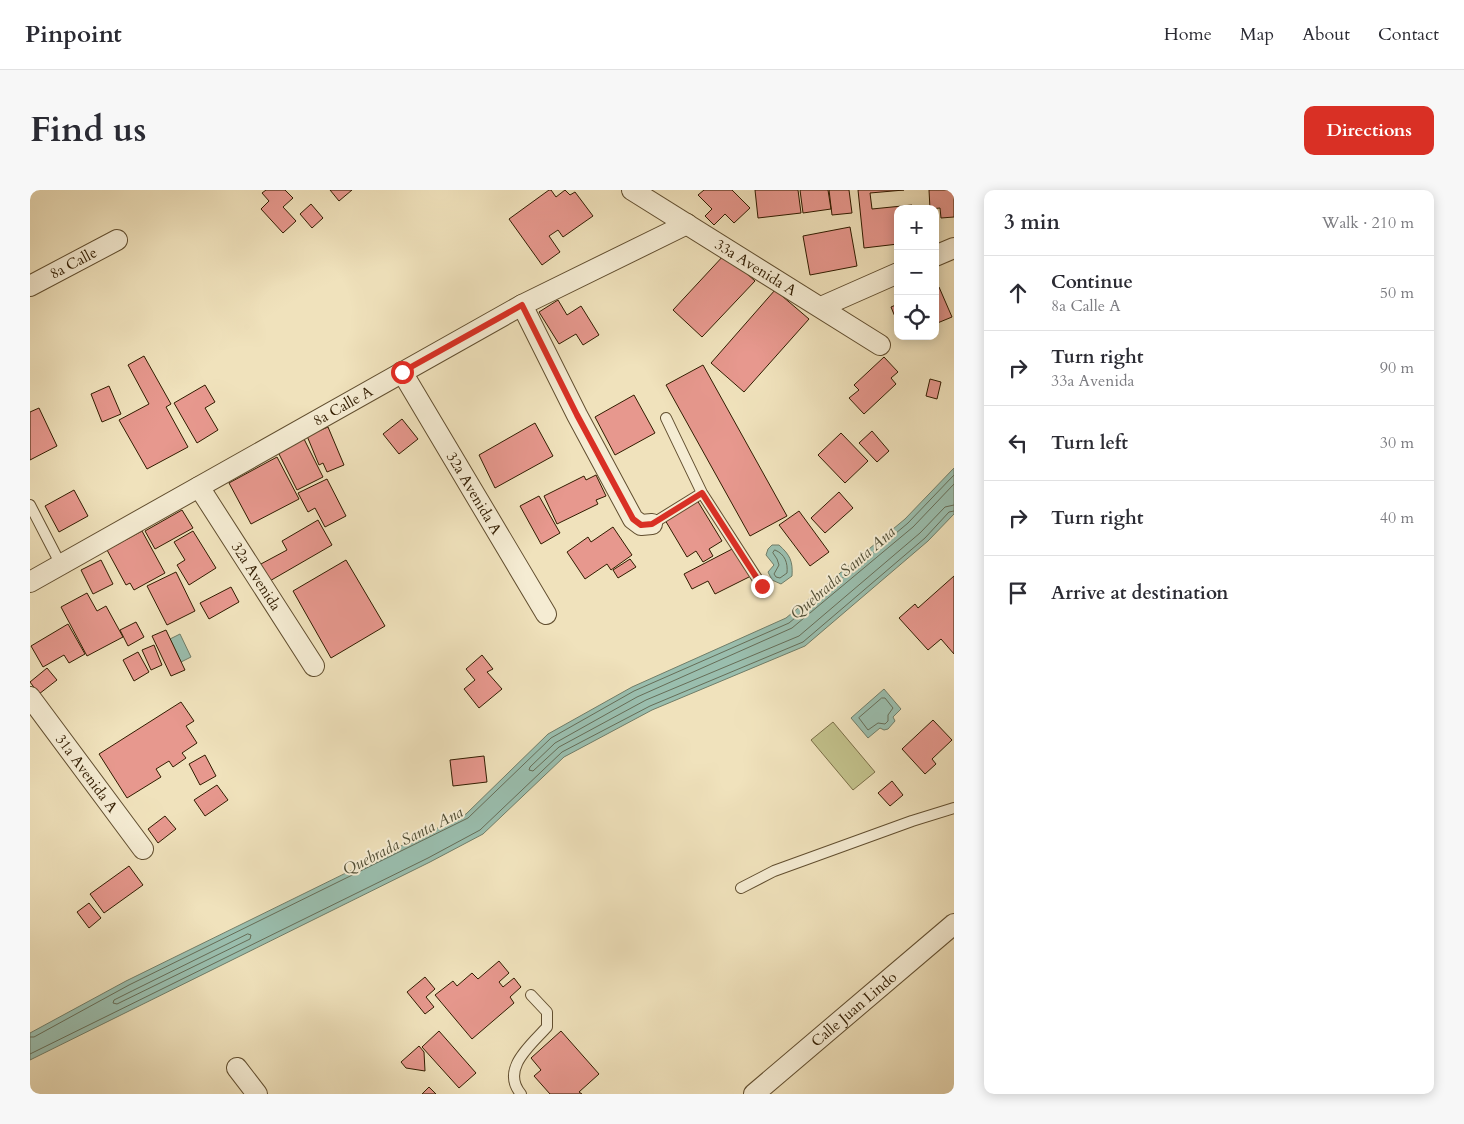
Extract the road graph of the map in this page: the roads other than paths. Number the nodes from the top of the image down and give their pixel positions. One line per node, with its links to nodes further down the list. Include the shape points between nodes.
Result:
1 (632, 190): 2 (street, 33a Avenida A)
2 (687, 224): 8 (street, 8a Calle A); 9 (street, 33a Avenida A)
3 (117, 240): 7 (street, 8a Calle)
4 (954, 248): 5 (street)
5 (939, 254)
6 (894, 275): 9 (street)
7 (30, 286)
8 (522, 305): 11 (street, 8a Calle A); 16 (street, via 633,519 641,525)
9 (821, 307): 10 (street, 33a Avenida A)
10 (880, 344)
11 (402, 372): 13 (street, 8a Calle A); 20 (street, 32a Avenida A)
12 (666, 418): 14 (lane)
13 (199, 487): 17 (street, 8a Calle A); 21 (street, 32a Avenida)
14 (702, 493): 16 (lane); 19 (lane)
15 (30, 505): 17 (lane)
16 (652, 524)
17 (61, 565): 18 (street, 8a Calle A)
18 (30, 582)
19 (762, 586)
20 (546, 614)
21 (314, 666)
22 (30, 697): 24 (street, 31a Avenida A)
23 (954, 808): 25 (lane, via 774,871)
24 (143, 848)
25 (741, 888)
26 (954, 924): 31 (street, Calle Juan Lindo)
27 (531, 995): 30 (lane, via 547,1012 548,1027 521,1056 513,1073)
28 (237, 1068): 29 (street)
29 (257, 1094)
30 (521, 1094)
31 (754, 1094)

